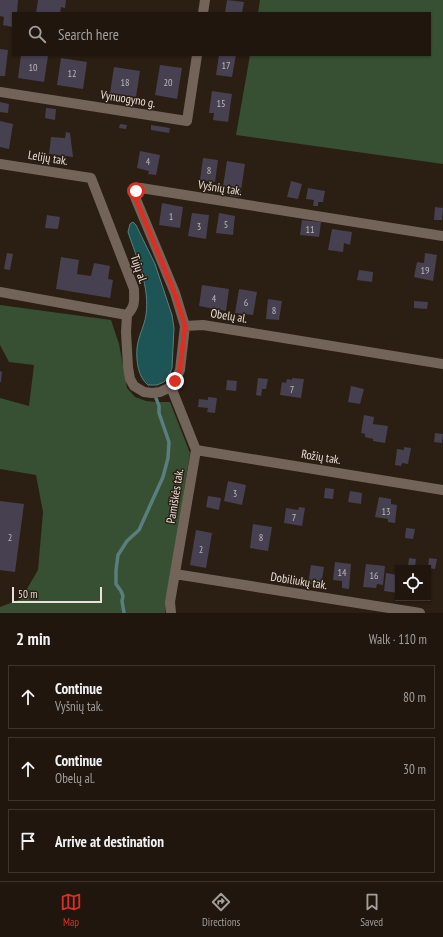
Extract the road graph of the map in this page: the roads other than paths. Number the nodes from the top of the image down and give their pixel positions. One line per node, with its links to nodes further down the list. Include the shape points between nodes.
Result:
1 (206, 0): 2 (street)
2 (204, 12)
3 (197, 56): 4 (street, Vynuogyno g., via 187,121)
4 (0, 92)
5 (0, 164): 6 (street, Lelijų tak.)
6 (91, 178): 9 (street, Tujų al., via 134,289 134,303)
7 (443, 236): 10 (street, Vyšnių tak., via 141,188 136,191 135,197 175,294)
8 (0, 292): 9 (street)
9 (127, 315): 12 (street, via 128,367 132,383 144,392 152,394)
10 (185, 326): 11 (street, Obelų al., via 203,325); 12 (street, via 180,370)
11 (443, 364)
12 (171, 387): 13 (street)
13 (196, 450): 14 (street, Rožių tak.); 15 (street, Pamiškės tak.)
14 (443, 490)
15 (175, 574): 16 (street, Pamiškės tak., via 170,602); 17 (street, Dobiliukų tak.)
16 (171, 613)
17 (420, 613)

